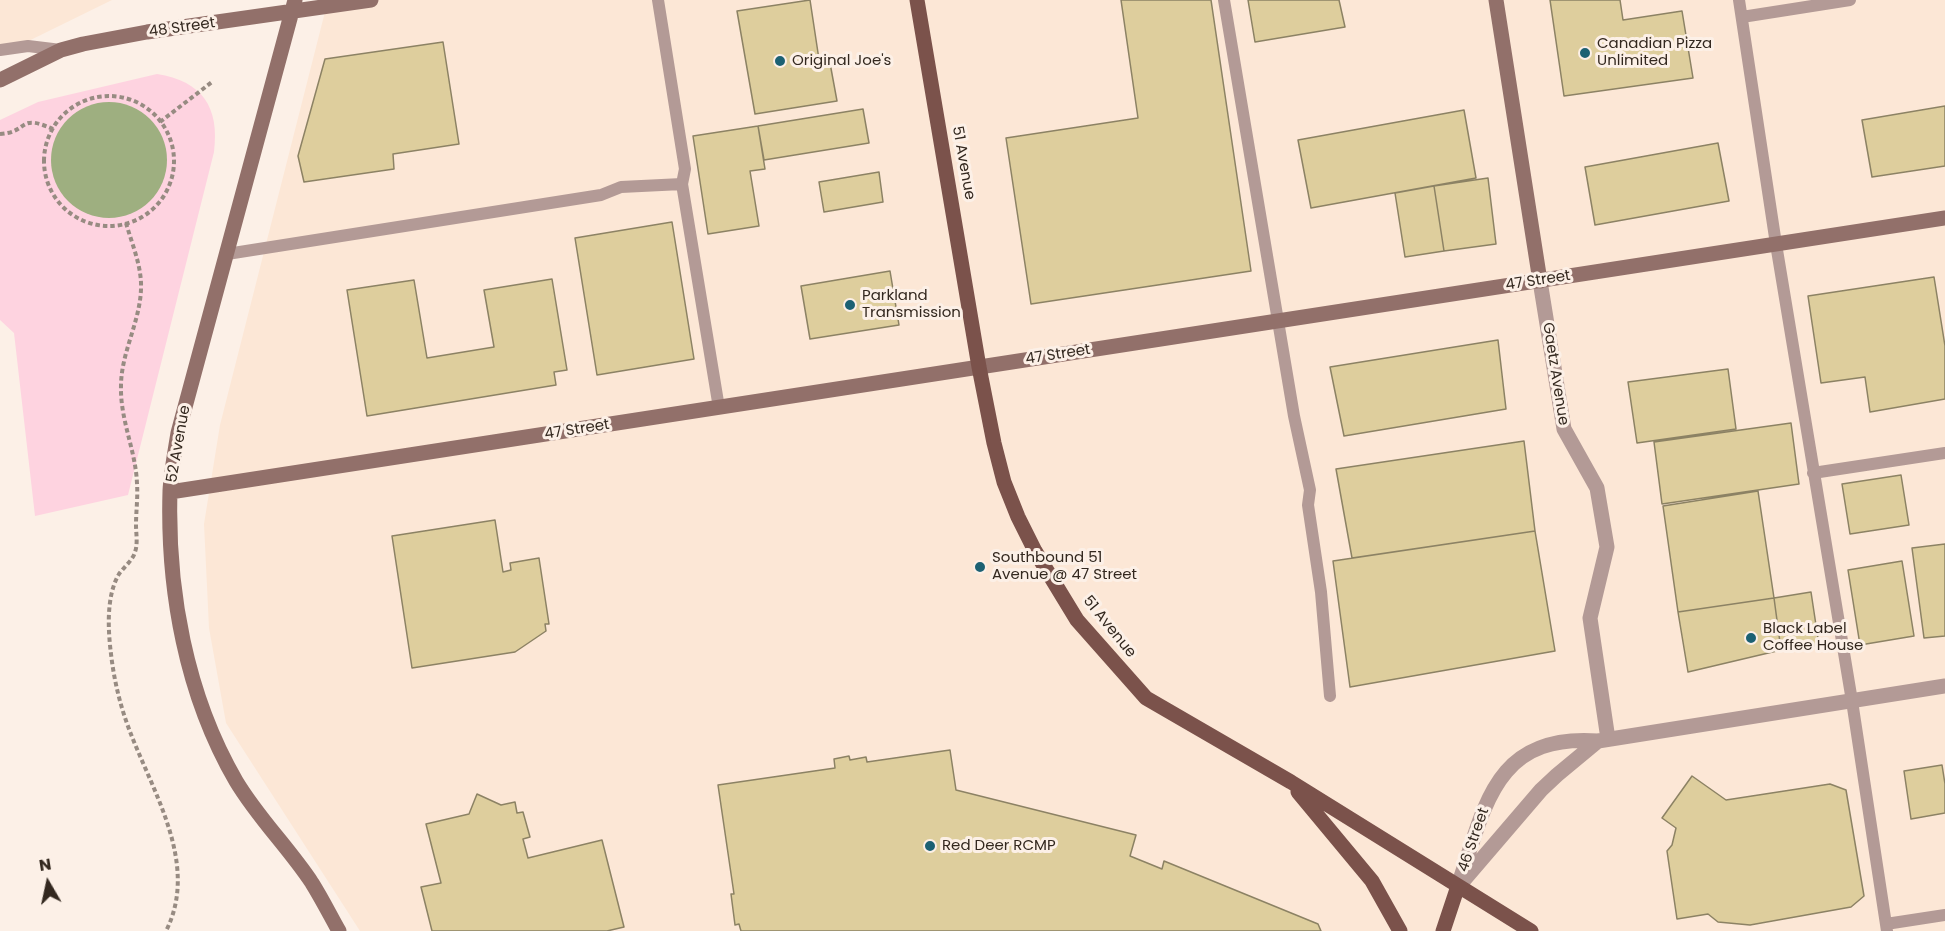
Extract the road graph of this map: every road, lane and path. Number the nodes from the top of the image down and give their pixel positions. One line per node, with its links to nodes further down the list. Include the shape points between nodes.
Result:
1 (371, 0): 8 (street, 48 Street)
2 (658, 0): 17 (lane, via 685,169)
3 (917, 0): 24 (main road, 51 Avenue)
4 (1224, 0): 23 (lane)
5 (1496, 0): 22 (street, Gaetz Avenue)
6 (1739, 0): 9 (lane)
7 (1850, 0): 9 (lane)
8 (293, 6): 11 (street, 48 Street); 21 (street, 52 Avenue)
9 (1742, 17): 20 (lane)
10 (0, 50): 11 (lane, via 28,46)
11 (61, 50): 12 (street, 48 Street)
12 (0, 80)
13 (212, 82): 14 (path)
14 (160, 122): 15 (path, via 140,104 119,96 96,97 76,105); 19 (path, via 172,147 171,178 163,197 149,212)
15 (53, 129): 16 (path, via 29,122 11,133); 19 (path, via 47,138 44,160 47,183 57,200 90,223)
16 (0, 134)
17 (682, 184): 21 (lane, via 621,187 601,195); 25 (lane)
18 (1945, 218): 20 (street, 47 Street)
19 (126, 223): 37 (path, via 141,284 121,386 137,484 135,552 115,584 109,635 121,706 171,834 177,904)
20 (1776, 244): 22 (street, 47 Street); 27 (lane)
21 (227, 254): 28 (street, 52 Avenue, via 178,433)
22 (1540, 281): 23 (street, 47 Street); 32 (street, Gaetz Avenue, via 1564,429 1597,488 1601,507 1607,552 1590,618)
23 (1279, 321): 24 (street, 47 Street); 30 (lane, via 1293,416 1310,490 1308,505)
24 (979, 367): 25 (street, 47 Street); 33 (main road, 51 Avenue, via 1004,482 1035,551 1077,620 1146,698)
25 (718, 408): 28 (street, 47 Street)
26 (1945, 453): 27 (lane)
27 (1813, 473): 31 (lane)
28 (170, 492): 38 (street, 52 Avenue, via 177,605 201,707 236,781 311,883)
29 (1945, 686): 31 (street, 46 Street)
30 (1330, 696)
31 (1851, 701): 32 (street, 46 Street); 36 (lane)
32 (1603, 740): 34 (street, 46 Street, via 1549,782); 34 (street, 46 Street, via 1561,741 1540,747 1511,766 1488,798)
33 (1291, 782): 34 (main road, 51 Avenue); 39 (main road, via 1372,881)
34 (1458, 886): 40 (main road); 41 (main road, 51 Avenue)
35 (1945, 915): 36 (lane)
36 (1886, 927)
37 (166, 931)
38 (339, 931)
39 (1400, 931)
40 (1443, 931)
41 (1531, 931)

